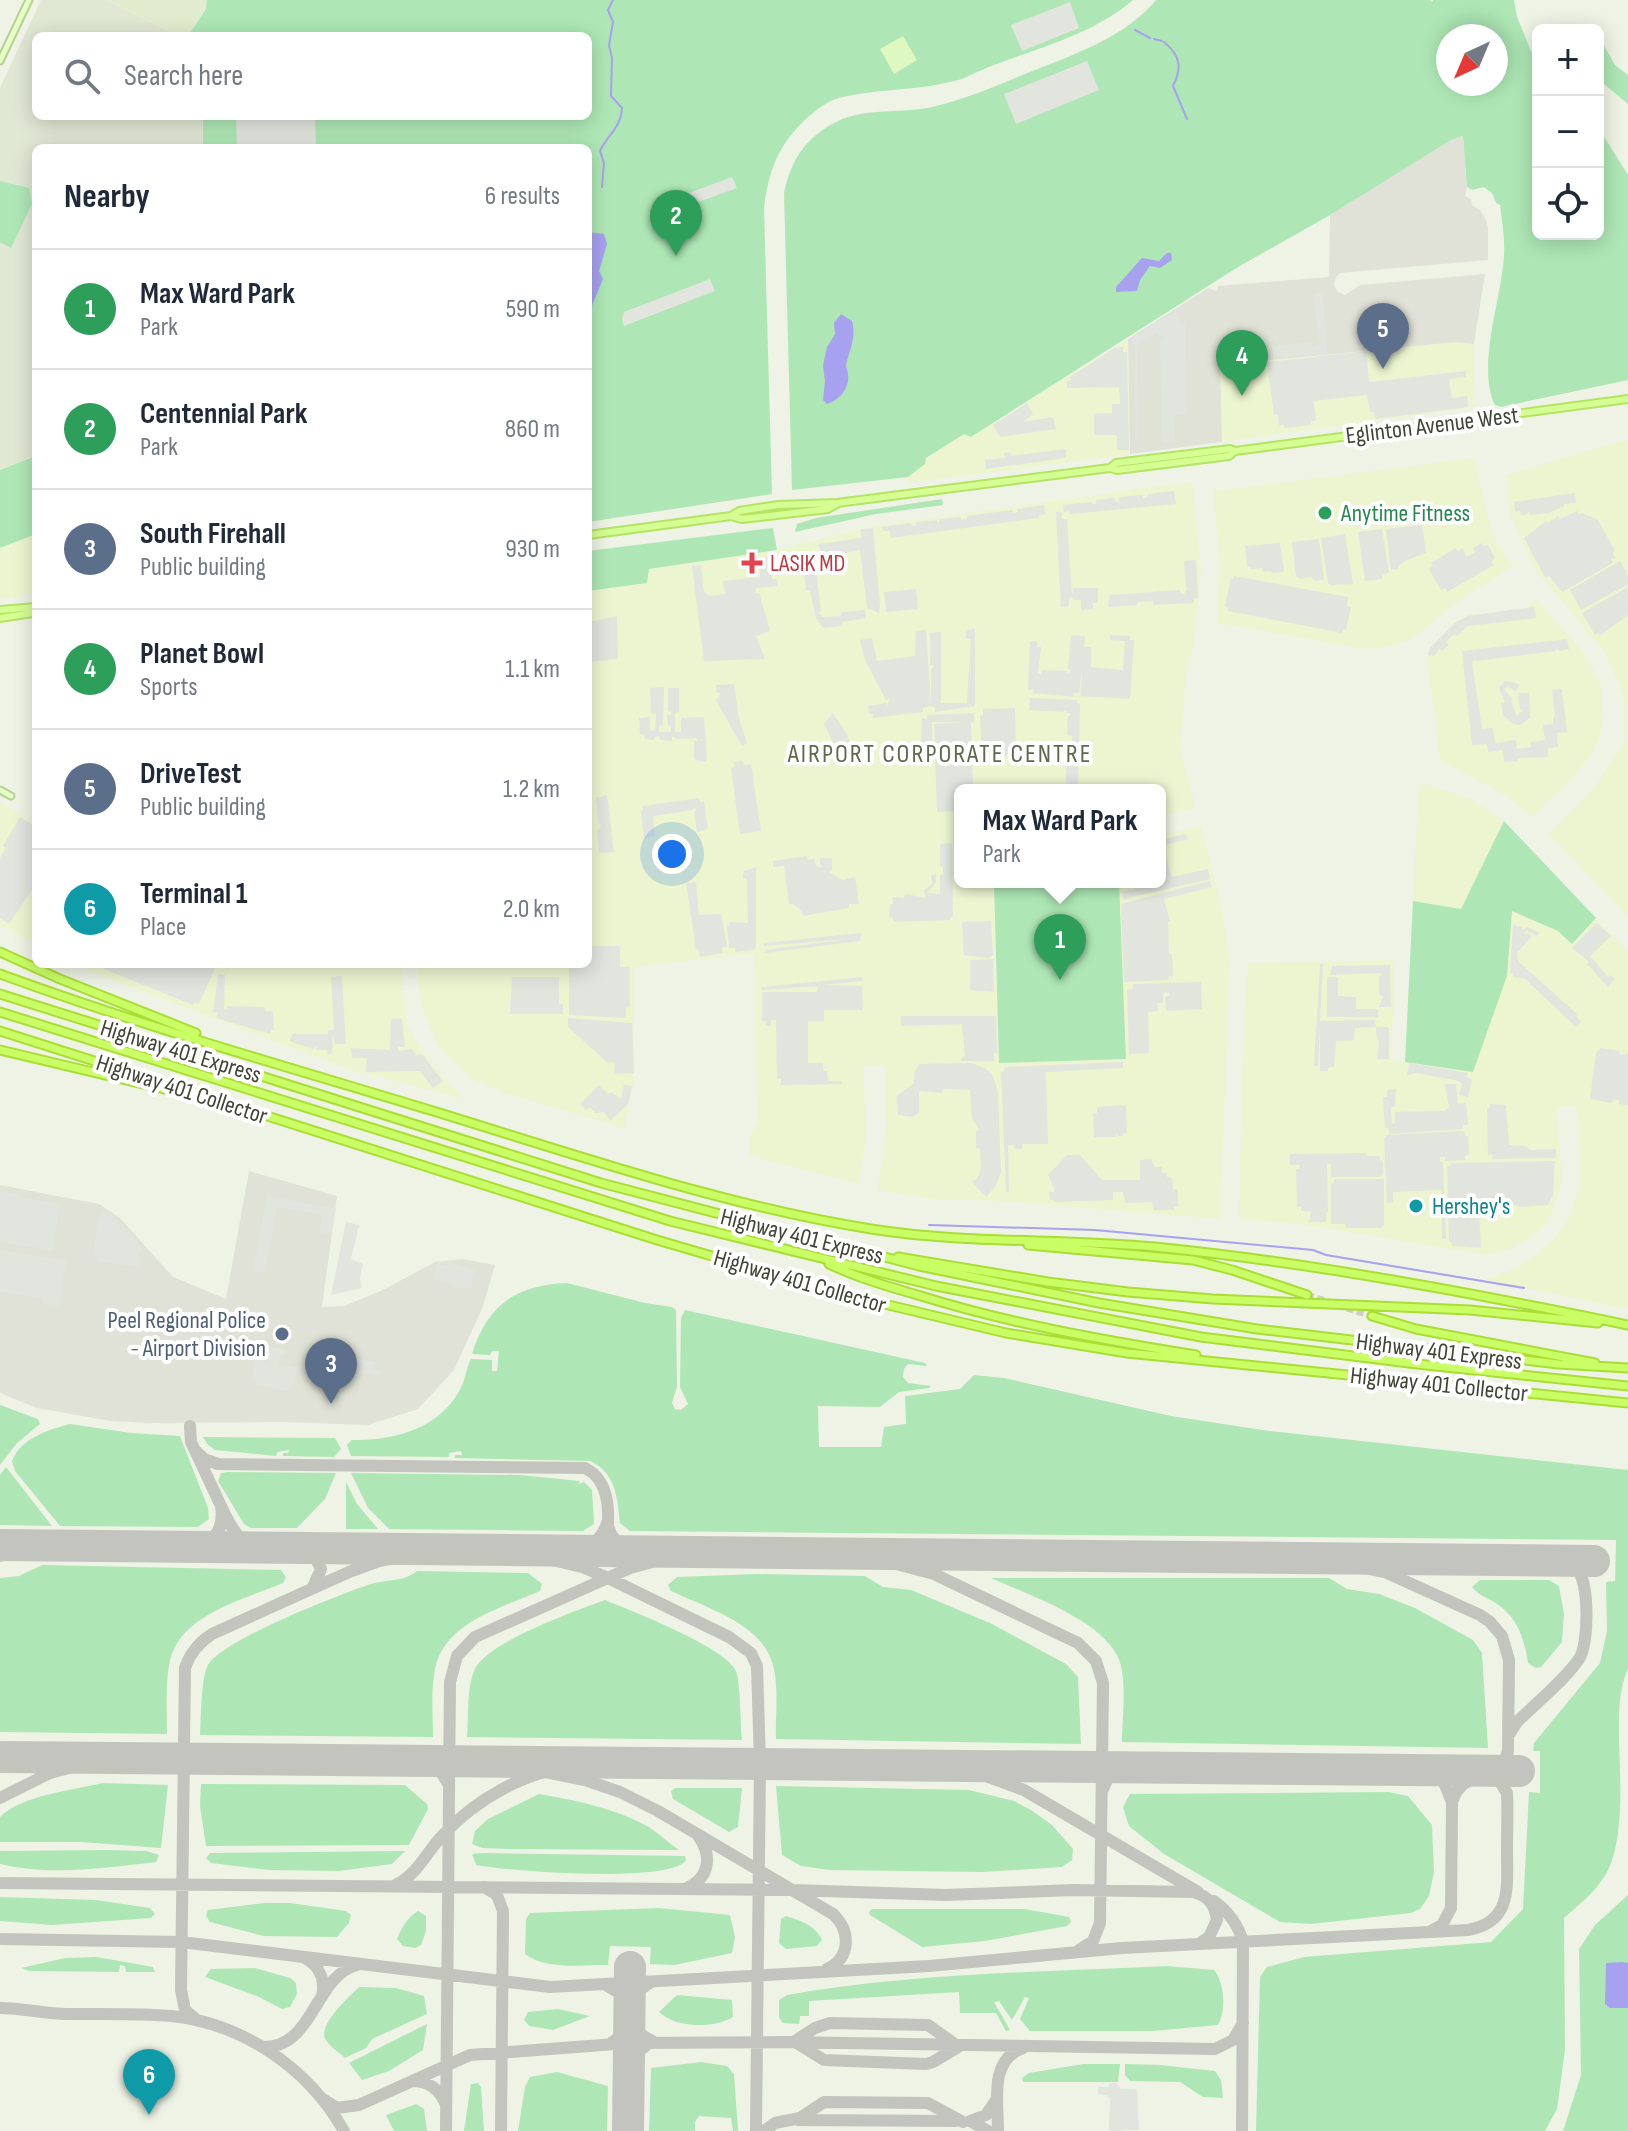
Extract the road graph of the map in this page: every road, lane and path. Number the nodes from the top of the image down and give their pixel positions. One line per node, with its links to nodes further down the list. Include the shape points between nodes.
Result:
1 (29, 0): 2 (main road)
2 (0, 61)
3 (1628, 399): 4 (main road, Eglinton Avenue West, via 1116,463 1110,468 837,503 828,509)
4 (592, 534)
5 (32, 608): 6 (main road)
6 (0, 610)
7 (32, 613): 8 (main road)
8 (0, 618)
9 (0, 790): 10 (main road)
10 (11, 796)
11 (0, 952): 12 (highway)
12 (32, 966)
13 (36, 968): 18 (highway)
14 (0, 974): 18 (highway)
15 (0, 994): 22 (highway, Highway 401 Express, via 613,1186)
16 (0, 1013): 23 (highway, Highway 401 Express, via 656,1217)
17 (0, 1031): 20 (highway, Highway 401 Collector)
18 (231, 1048): 21 (highway, via 599,1163 779,1210 898,1233)
19 (0, 1050): 20 (highway)
20 (226, 1103): 27 (highway, Highway 401 Collector, via 657,1240 866,1300 1021,1336 1127,1353)
21 (1010, 1242): 24 (highway, via 1193,1260); 26 (highway, via 1229,1254)
22 (886, 1256): 26 (highway, via 1128,1292 1470,1310); 28 (highway, Highway 401 Express, via 1075,1299 1257,1329)
23 (816, 1258): 27 (highway, via 852,1275 991,1317); 30 (highway, Highway 401 Express, via 1201,1337)
24 (1307, 1295)
25 (1372, 1316): 28 (highway)
26 (1628, 1326)
27 (1253, 1364): 31 (highway, Highway 401 Collector)
28 (1604, 1366): 29 (highway, Highway 401 Express)
29 (1628, 1368)
30 (1628, 1386)
31 (1628, 1403)

